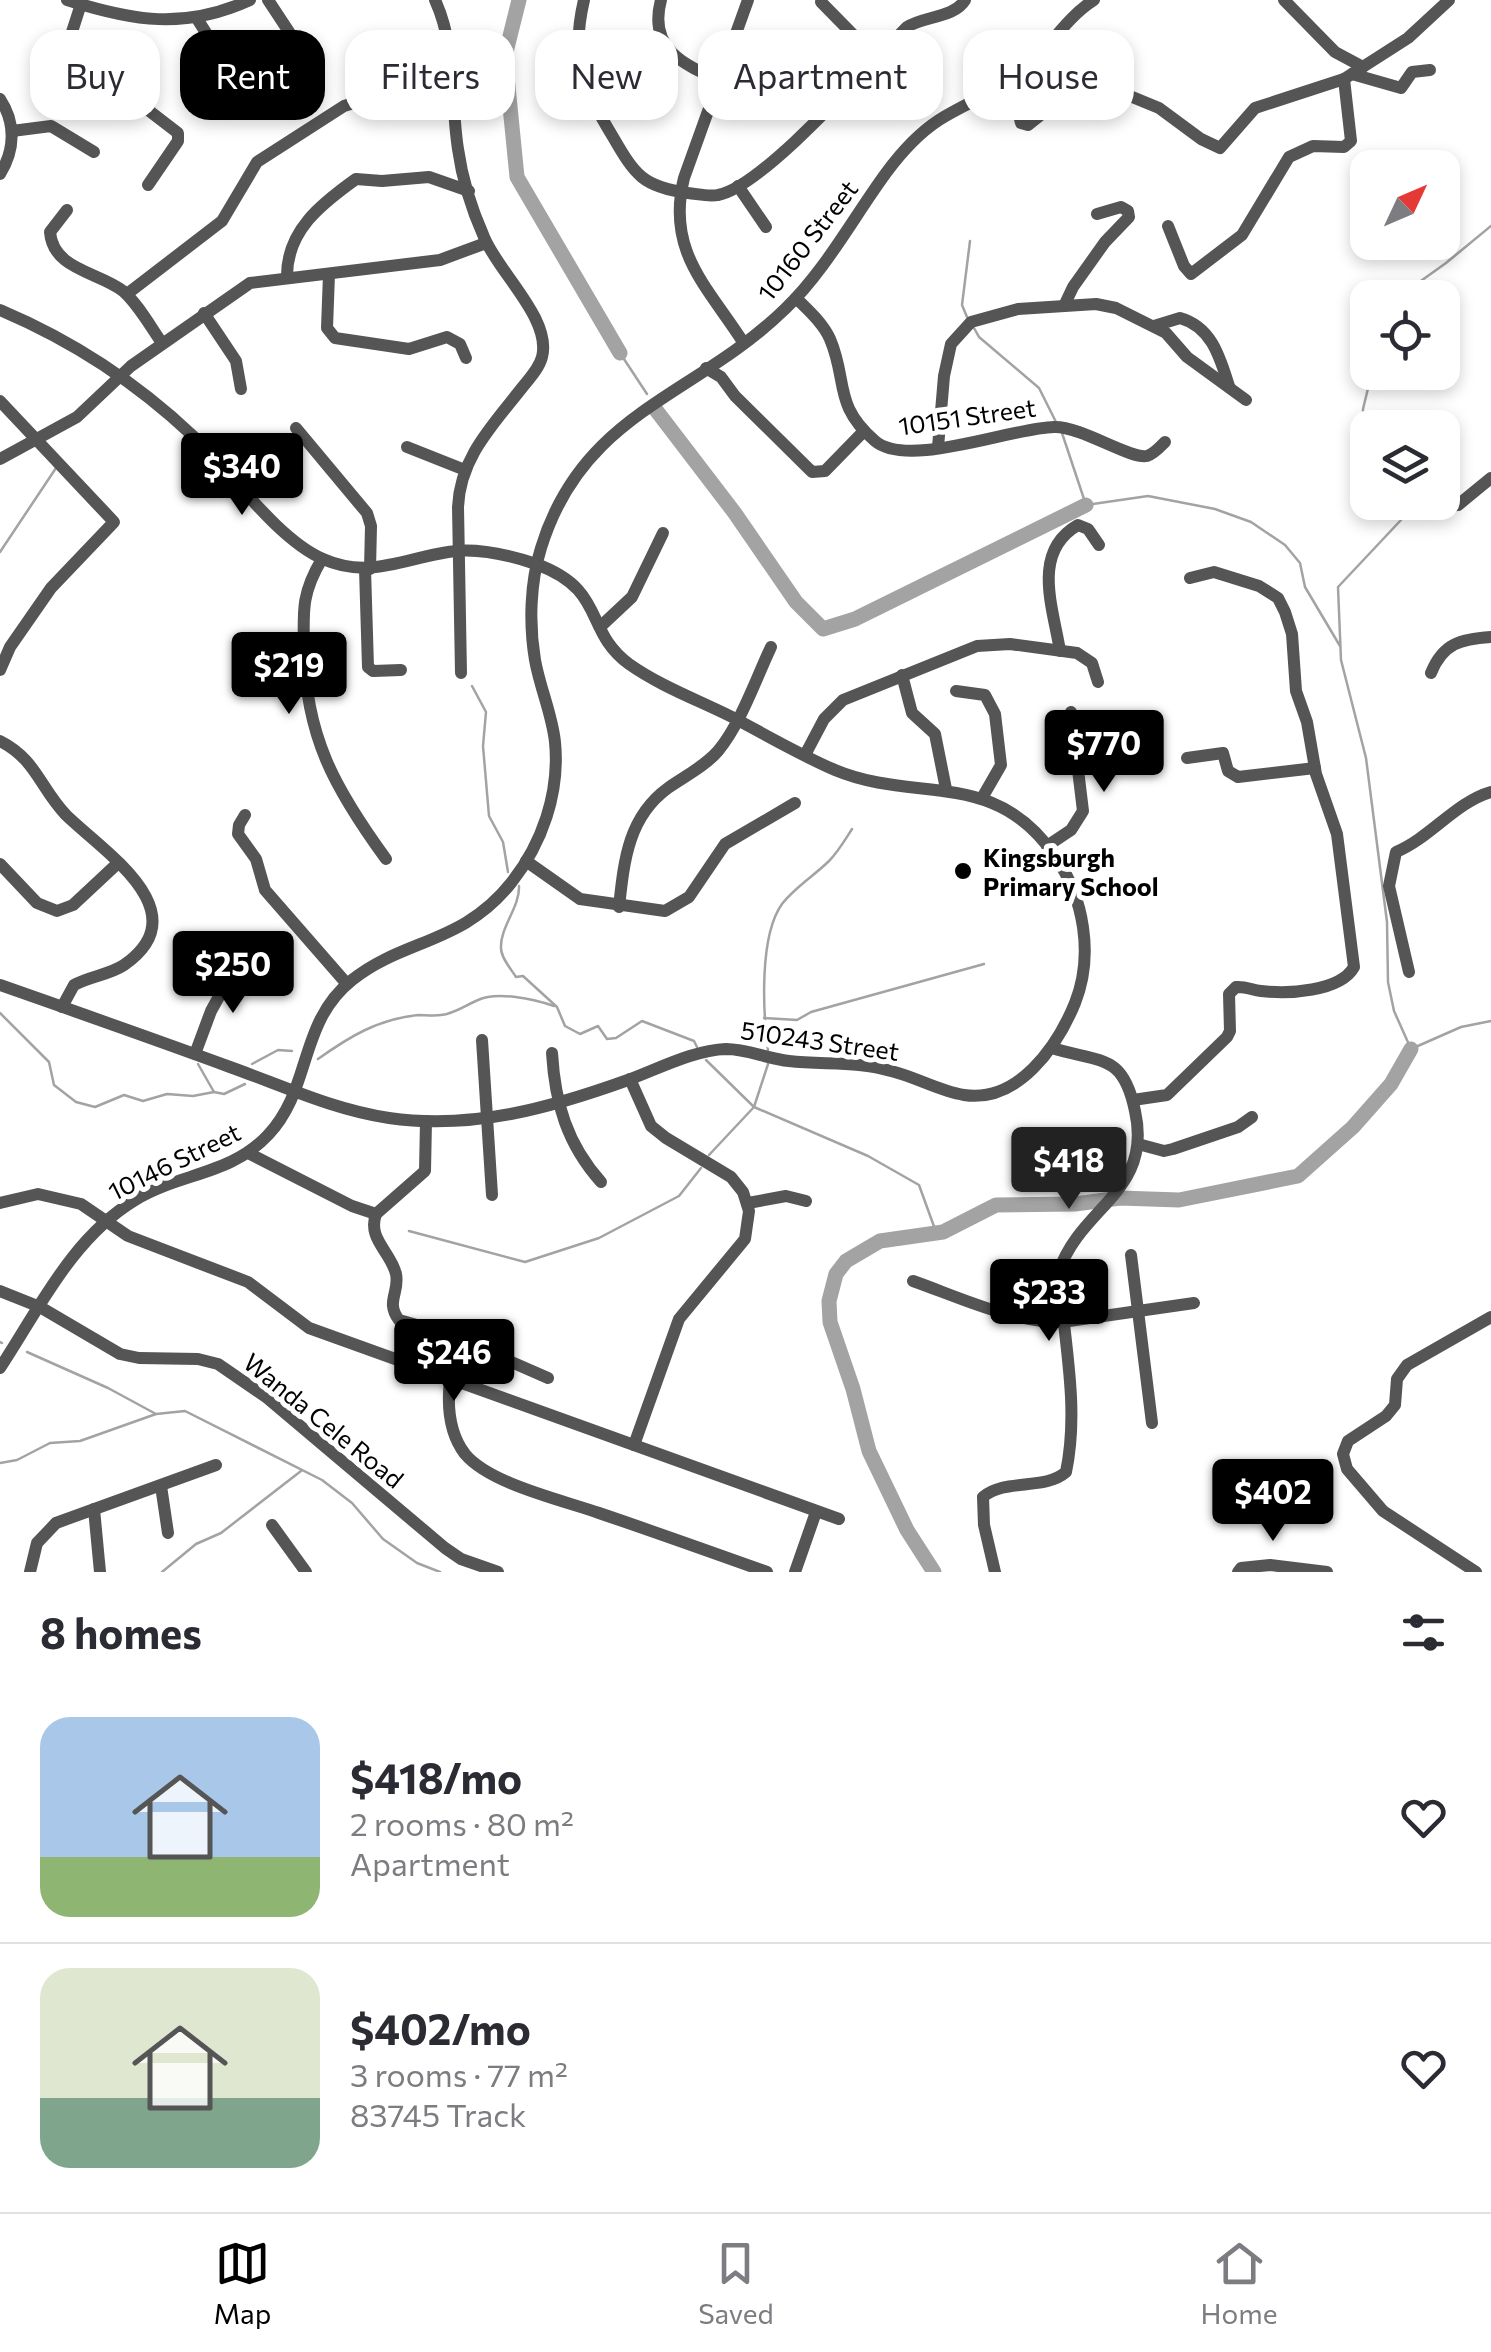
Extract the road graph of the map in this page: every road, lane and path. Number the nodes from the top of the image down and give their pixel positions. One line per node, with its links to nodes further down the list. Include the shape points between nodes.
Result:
1 (250, 0): 13 (street)
2 (268, 0): 15 (street)
3 (436, 0): 16 (street)
4 (584, 0): 37 (street, via 577,46 584,88 638,176 652,187)
5 (660, 0): 22 (street, via 660,29 671,54)
6 (748, 0): 17 (street)
7 (965, 0): 19 (street)
8 (1094, 0): 20 (street, 10160 Street)
9 (1284, 0): 23 (street)
10 (1449, 0): 23 (street, via 1408,38)
11 (74, 2): 13 (street, via 141,20); 34 (street, via 74,52 178,132)
12 (820, 2): 18 (street)
13 (196, 17): 14 (street)
14 (204, 30)
15 (288, 30)
16 (445, 30)
17 (738, 30)
18 (848, 30)
19 (905, 30)
20 (1061, 30)
21 (1430, 70): 23 (street, via 1412,72 1400,88)
22 (698, 71)
23 (1353, 73): 24 (street, via 1254,108 1217,149); 40 (street, via 1351,141 1289,157 1242,235 1192,274)
24 (1134, 98)
25 (0, 100): 31 (street)
26 (345, 106): 45 (street, via 257,162 222,221)
27 (963, 107): 46 (street, 10160 Street, via 916,140 885,174)
28 (456, 120): 36 (street)
29 (706, 120): 37 (street)
30 (816, 120): 35 (street)
31 (12, 131): 32 (street, via 51,126); 33 (street)
32 (94, 152)
33 (0, 174)
34 (148, 185)
35 (738, 186): 37 (street, via 715,196); 41 (street)
36 (470, 191): 42 (street); 44 (street, via 430,177 356,179 308,218 290,250)
37 (681, 192): 51 (street, via 689,261)
38 (67, 210): 45 (street, via 50,232 54,247 71,265)
39 (1097, 214): 47 (street, via 1121,206 1129,216 1098,250)
40 (1168, 226)
41 (766, 227)
42 (486, 243): 43 (street, via 440,260); 67 (street, via 537,321 542,357)
43 (329, 274): 44 (street); 53 (street, via 328,328 335,338 409,349 447,337)
44 (287, 278): 49 (street, via 250,283)
45 (127, 294): 52 (street)
46 (796, 298): 51 (street, 10160 Street); 61 (street, 10151 Street, via 830,338 844,402)
47 (1064, 306): 50 (street, via 1105,305); 65 (street, via 1004,312 963,328 947,356)
48 (0, 310): 55 (street)
49 (204, 312): 52 (street); 56 (street, via 236,361)
50 (1154, 326): 57 (street); 57 (street, via 1172,318 1201,327)
51 (744, 342): 54 (street, 10160 Street)
52 (162, 343): 55 (street)
53 (466, 358)
54 (706, 368): 61 (street, via 812,472 825,472); 74 (street, 10160 Street, via 592,454 557,506)
55 (120, 376): 62 (street, via 77,417); 73 (street, via 191,434 292,540)
56 (241, 388)
57 (1230, 388): 58 (street)
58 (1246, 400)
59 (0, 401): 62 (street)
60 (296, 428): 75 (street, via 367,512)
61 (864, 432): 65 (street, 10151 Street, via 893,451)
62 (37, 440): 66 (street); 81 (street, via 114,522 34,610)
63 (1166, 442): 65 (street, 10151 Street, via 1141,456 1058,427)
64 (407, 447): 67 (street)
65 (938, 447)
66 (0, 459)
67 (465, 470): 72 (street)
68 (1491, 478): 69 (street)
69 (1460, 504)
70 (663, 534): 77 (street, via 632,598)
71 (1100, 545): 80 (street, via 1078,525 1050,553)
72 (460, 550): 74 (street, 510243 Street); 75 (street); 83 (street)
73 (322, 559): 75 (street); 100 (street, via 303,604 304,678 315,737)
74 (536, 564): 77 (street, 510243 Street, via 580,589); 101 (street, 10146 Street, via 532,636 556,762 546,821)
75 (368, 569): 82 (street, via 366,664)
76 (1190, 578): 93 (street, via 1218,573 1265,589 1282,604)
77 (600, 627): 89 (street, 510243 Street, via 632,666)
78 (1491, 637): 84 (street, via 1448,646)
79 (771, 647): 89 (street)
80 (1060, 651): 85 (street, via 987,644); 86 (street, via 1086,656)
81 (0, 670)
82 (401, 670)
83 (461, 673)
84 (1431, 673)
85 (902, 675): 91 (street, via 843,700); 94 (street, via 912,713 935,734)
86 (1098, 682)
87 (956, 691): 96 (street, via 985,695 994,714 1000,765)
88 (1071, 712): 99 (street, via 1083,810 1071,830)
89 (736, 719): 91 (street, 510243 Street); 104 (street, via 715,754 641,816 627,849)
90 (0, 741): 102 (street, via 26,758 62,811)
91 (804, 754): 94 (street, 510243 Street, via 858,777)
92 (1187, 758): 93 (street, via 1223,753 1228,771 1238,777)
93 (1315, 768): 116 (street, via 1338,834 1352,972 1322,987 1276,992 1236,986 1229,994 1227,1037 1167,1095)
94 (946, 790): 96 (street, 510243 Street)
95 (1491, 792): 106 (street, via 1396,852 1389,886)
96 (982, 798): 99 (street, 510243 Street)
97 (795, 803): 104 (street, via 726,844 678,906)
98 (245, 815): 107 (street, via 238,834 256,859 265,890)
99 (1048, 846): 111 (street, 510243 Street, via 1075,895 1084,952 1077,998)
100 (386, 859)
101 (526, 862): 104 (street, via 580,899); 107 (street, 10146 Street, via 470,922)
102 (118, 863): 103 (street, via 73,906 57,911 37,902); 109 (street, via 147,895 148,938 122,966 74,985)
103 (0, 864)
104 (619, 906)
105 (237, 964): 113 (street)
106 (1410, 972)
107 (347, 984): 115 (street, 10146 Street, via 315,1025)
108 (0, 985): 109 (street, 510243 Street)
109 (62, 1007): 113 (street, 510243 Street)
110 (482, 1040): 119 (street)
111 (1052, 1048): 114 (street, 510243 Street, via 1020,1080 980,1096 884,1068 728,1050); 116 (street, via 1112,1064 1130,1083)
112 (552, 1053): 117 (street)
113 (196, 1054): 115 (street, 510243 Street)
114 (630, 1080): 117 (street, 510243 Street); 127 (street, via 657,1132 730,1176)
115 (294, 1091): 120 (street, 510243 Street, via 360,1112); 122 (street, 10146 Street, via 274,1128)
116 (1133, 1100): 121 (street)
117 (558, 1104): 119 (street, 510243 Street); 123 (street, via 574,1146)
118 (1252, 1117): 121 (street, via 1174,1150)
119 (486, 1119): 120 (street, 510243 Street); 124 (street)
120 (426, 1121): 128 (street, via 425,1171)
121 (1138, 1144): 137 (street, via 1128,1180 1066,1250 1059,1272)
122 (248, 1154): 128 (street); 129 (street, 10146 Street, via 140,1197)
123 (601, 1182)
124 (492, 1195)
125 (806, 1201): 127 (street, via 786,1196)
126 (0, 1203): 129 (street, via 51,1195)
127 (748, 1203): 142 (street, via 745,1239 679,1319)
128 (376, 1214): 139 (street, via 375,1232 396,1274 391,1305 400,1320 460,1350 500,1357)
129 (105, 1221): 134 (street, 10146 Street); 140 (street, via 248,1282 309,1328)
130 (1130, 1256): 135 (street)
131 (913, 1281): 137 (street, via 1026,1321)
132 (0, 1291): 134 (street, Wanda Cele Road)
133 (1194, 1303): 135 (street)
134 (40, 1307): 138 (street, 10146 Street); 153 (street, Wanda Cele Road, via 120,1354 218,1364 445,1548)
135 (1137, 1311): 137 (street); 141 (street)
136 (1491, 1317): 159 (street, via 1407,1365 1394,1405 1348,1441 1343,1454 1347,1469 1383,1511)
137 (1062, 1322): 156 (street, via 1072,1409 1066,1472 983,1497)
138 (0, 1368)
139 (548, 1378)
140 (450, 1380): 142 (street); 154 (street, via 453,1430 482,1468)
141 (1152, 1424)
142 (634, 1445): 146 (street)
143 (216, 1465): 144 (street)
144 (162, 1486): 145 (street); 149 (street)
145 (94, 1509): 150 (street, via 42,1536); 151 (street)
146 (816, 1512): 147 (street); 155 (street)
147 (839, 1519)
148 (272, 1525): 152 (street)
149 (168, 1533)
150 (30, 1572)
151 (100, 1572)
152 (306, 1572)
153 (498, 1572)
154 (767, 1572)
155 (795, 1572)
156 (995, 1572)
157 (1238, 1572): 158 (street, via 1270,1565)
158 (1326, 1572)
159 (1476, 1572)

